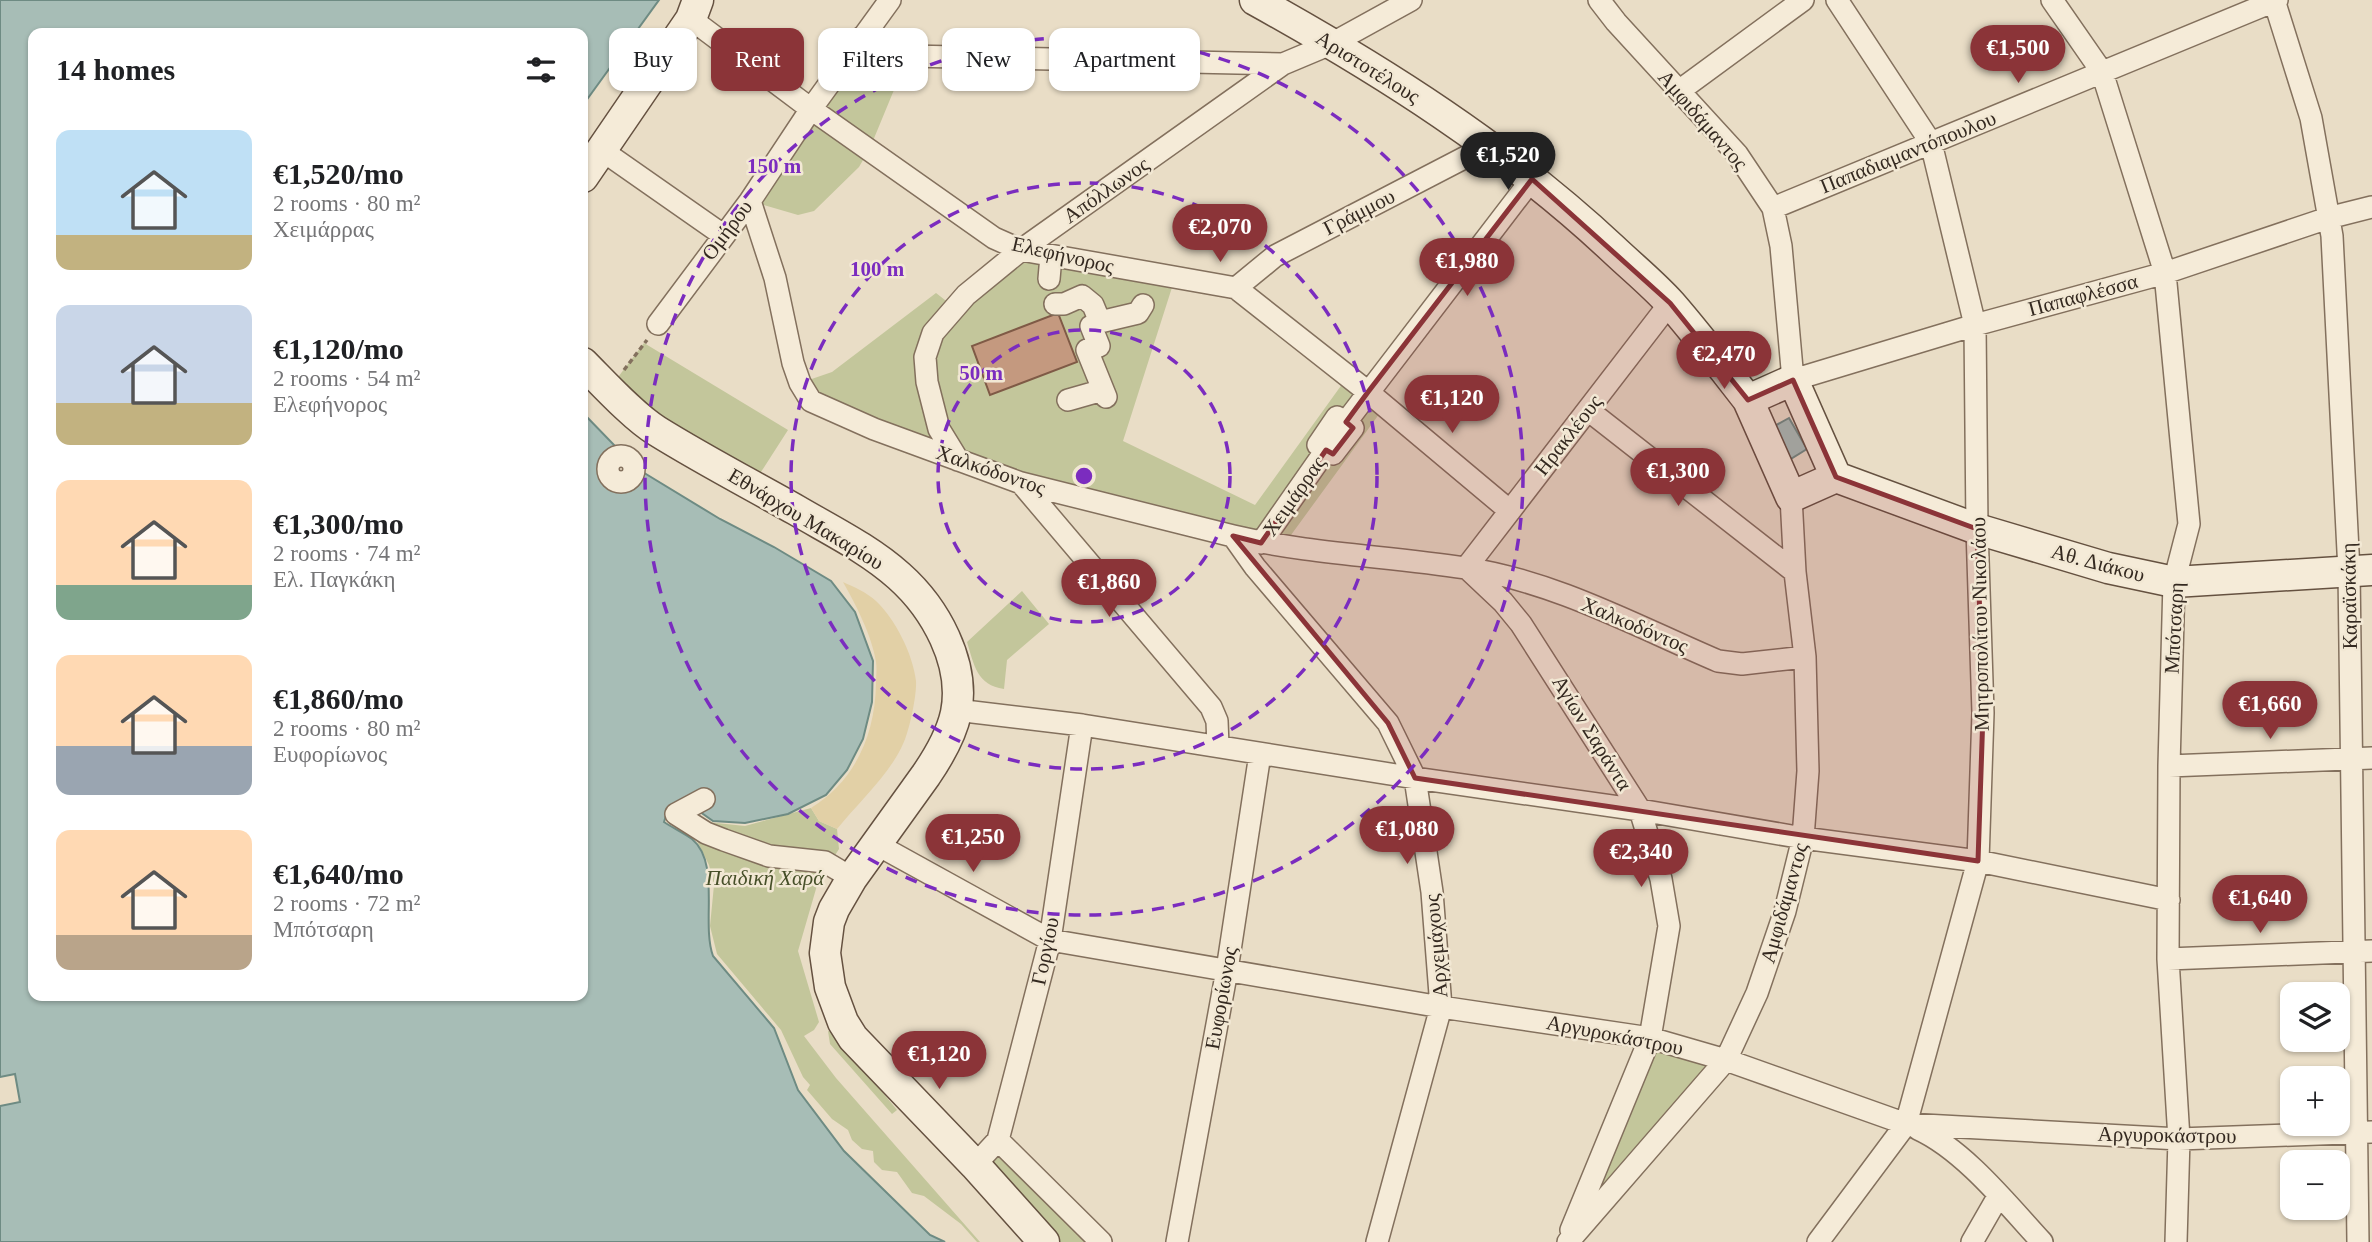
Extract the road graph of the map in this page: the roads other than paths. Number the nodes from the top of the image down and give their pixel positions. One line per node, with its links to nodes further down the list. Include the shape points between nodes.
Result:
1 (890, 0): 10 (street, Ομήρου)
2 (1255, 0): 11 (street, Αριστοτέλους)
3 (1411, 0): 11 (street, Απόλλωνος)
4 (1599, 0): 15 (street, Αμφιδάμαντος)
5 (1803, 0): 15 (street)
6 (1837, 0): 18 (street, Μητροπολίτου Νικολάου)
7 (2052, 0): 14 (street, Μπότσαρη)
8 (2275, 0): 14 (street, Παπαδιαμαντόπουλου); 26 (street, Καραϊσκάκη, via 2311,118)
9 (695, 9): 17 (street, Ελεφήνορος); 20 (street)
10 (869, 28)
11 (1334, 43): 13 (street, Απόλλωνος); 19 (street, Αριστοτέλους)
12 (928, 56): 13 (street)
13 (1283, 64): 28 (street, Απόλλωνος)
14 (2102, 72): 18 (street, Παπαδιαμαντόπουλου); 30 (street, Μπότσαρη)
15 (1679, 90): 25 (street, Αμφιδάμαντος, via 1737,154)
16 (824, 91): 17 (street, Ομήρου)
17 (811, 109): 23 (street, Ομήρου); 28 (street, Ελεφήνορος, via 994,238)
18 (1931, 143): 25 (street, Παπαδιαμαντόπουλου); 38 (street, Μητροπολίτου Νικολάου)
19 (1489, 145): 22 (street, Αριστοτέλους); 32 (street, Γράμμου, via 1275,256)
20 (600, 149): 21 (street); 27 (street)
21 (588, 169)
22 (1532, 178): 34 (street, Αριστοτέλους); 41 (street)
23 (750, 201): 27 (street, Ομήρου); 47 (street, Χαλκόδοντος, via 775,278 793,363 811,401)
24 (2372, 207): 26 (street, Παπαφλέσσα)
25 (1773, 208): 40 (street, Αμφιδάμαντος, via 1781,246)
26 (2328, 218): 30 (street, Παπαφλέσσα); 56 (street, Καραϊσκάκη)
27 (723, 235): 37 (street, Ομήρου)
28 (1021, 250): 29 (street, Ελεφήνορος); 47 (street, Απόλλωνος, via 966,295 928,344 925,357 931,404 939,429)
29 (1051, 256): 31 (street); 33 (street, Ελεφήνορος)
30 (2165, 273): 38 (street, Παπαφλέσσα); 58 (street, Μπότσαρη, via 2189,524)
31 (1049, 279)
32 (1236, 288): 33 (street, Ελεφήνορος); 41 (street, Ελεφήνορος)
33 (1145, 290): 36 (street, via 1138,313)
34 (1670, 303): 43 (street, Αριστοτέλους); 44 (street, Ηρακλέους)
35 (1055, 304): 36 (street, via 1082,296 1093,305)
36 (1100, 322): 42 (street, via 1091,326 1099,346 1087,350 1104,393)
37 (658, 324)
38 (1975, 325): 40 (street, Παπαφλέσσα); 52 (street, Μητροπολίτου Νικολάου)
39 (588, 368): 45 (street, Εθνάρχου Μακαρίου)
40 (1793, 380): 43 (street); 48 (street)
41 (1368, 391): 51 (street, Ελεφήνορος); 54 (street, Χειμάρρας, via 1346,422 1353,428 1334,454 1326,450)
42 (1068, 400)
43 (1748, 400): 50 (street, Αριστοτέλους)
44 (1588, 410): 51 (street, Ηρακλέους); 57 (street)
45 (654, 430): 46 (street); 60 (street, Εθνάρχου Μακαρίου, via 851,542 898,575 943,636 955,670)
46 (630, 459)
47 (958, 460): 49 (street, Χαλκόδοντος)
48 (1836, 477): 50 (street); 52 (street, Αθ. Διάκου)
49 (1021, 483): 53 (street, Χαλκόδοντος); 62 (street, via 1211,707)
50 (1791, 497): 57 (street, Αμφιδάμαντος)
51 (1510, 511): 55 (street, Ηρακλέους)
52 (1977, 529): 58 (street, Αθ. Διάκου, via 2108,568); 71 (street, Μητροπολίτου Νικολάου, via 1983,713)
53 (1233, 536): 54 (street, Χαλκόδοντος); 66 (street, Αρχεμάχους, via 1388,723)
54 (1261, 543): 55 (street, Χαλκόδοντος)
55 (1466, 568): 59 (street, Χαλκοδόντος, via 1553,590 1718,661 1742,664); 68 (street, Αγίων Σαράντα, via 1521,624)
56 (2360, 570): 58 (street, Αθ. Διάκου); 64 (street, Καραϊσκάκη)
57 (1795, 572): 59 (street, Αμφιδάμαντος)
58 (2174, 582): 65 (street, Μπότσαρη)
59 (1805, 657): 69 (street, Αμφιδάμαντος, via 1808,771)
60 (956, 710): 61 (street); 70 (street, Εθνάρχου Μακαρίου, via 938,757)
61 (1082, 725): 62 (street); 74 (street, Γοργίου)
62 (1218, 746): 63 (street)
63 (1261, 754): 66 (street); 77 (street, Ευφορίωνος)
64 (2362, 758): 65 (street); 75 (street, Καραϊσκάκη)
65 (2169, 766): 73 (street, Μπότσαρη)
66 (1415, 778): 68 (street); 78 (street, Αρχεμάχους, via 1432,892)
67 (704, 799): 72 (street, via 676,814 724,840 769,856 825,862)
68 (1640, 810): 69 (street); 79 (street, Αγίων Σαράντα, via 1661,879 1669,926)
69 (1803, 838): 71 (street); 80 (street, Αμφιδάμαντος, via 1758,993)
70 (876, 844): 72 (street, Εθνάρχου Μακαρίου); 74 (street, Αργυροκάστρου)
71 (1978, 861): 73 (street); 81 (street, Μητροπολίτου Νικολάου)
72 (852, 878): 85 (street, Εθνάρχου Μακαρίου, via 829,922 826,967 834,1003 867,1054)
73 (2169, 900): 76 (street, Μπότσαρη)
74 (1050, 940): 77 (street, Αργυροκάστρου); 84 (street, Γοργίου)
75 (2363, 952): 76 (street); 82 (street, Καραϊσκάκη)
76 (2168, 960): 83 (street, Μπότσαρη)
77 (1227, 970): 78 (street, Αργυροκάστρου); 89 (street, Ευφορίωνος)
78 (1441, 1007): 79 (street, Αργυροκάστρου); 90 (street, Αρχεμάχους)
79 (1650, 1038): 80 (street, Αργυροκάστρου); 91 (street, Αγίων Σαράντα)
80 (1726, 1060): 81 (street, Αργυροκάστρου); 91 (street, Αμφιδάμαντος)
81 (1906, 1124): 83 (street, Αργυροκάστρου); 86 (street, via 1940,1139); 92 (street, Μητροπολίτου Νικολάου)
82 (2364, 1132): 83 (street, Αργυροκάστρου); 96 (street, Καραϊσκάκη)
83 (2179, 1139): 95 (street, Μπότσαρη)
84 (998, 1140): 85 (street, Γοργίου); 87 (street)
85 (975, 1165): 88 (street)
86 (2000, 1195): 93 (street); 94 (street)
87 (1100, 1241)
88 (1044, 1242)
89 (1177, 1242)
90 (1377, 1242)
91 (1567, 1242)
92 (1818, 1242)
93 (1972, 1242)
94 (2042, 1242)
95 (2176, 1242)
96 (2358, 1242)

